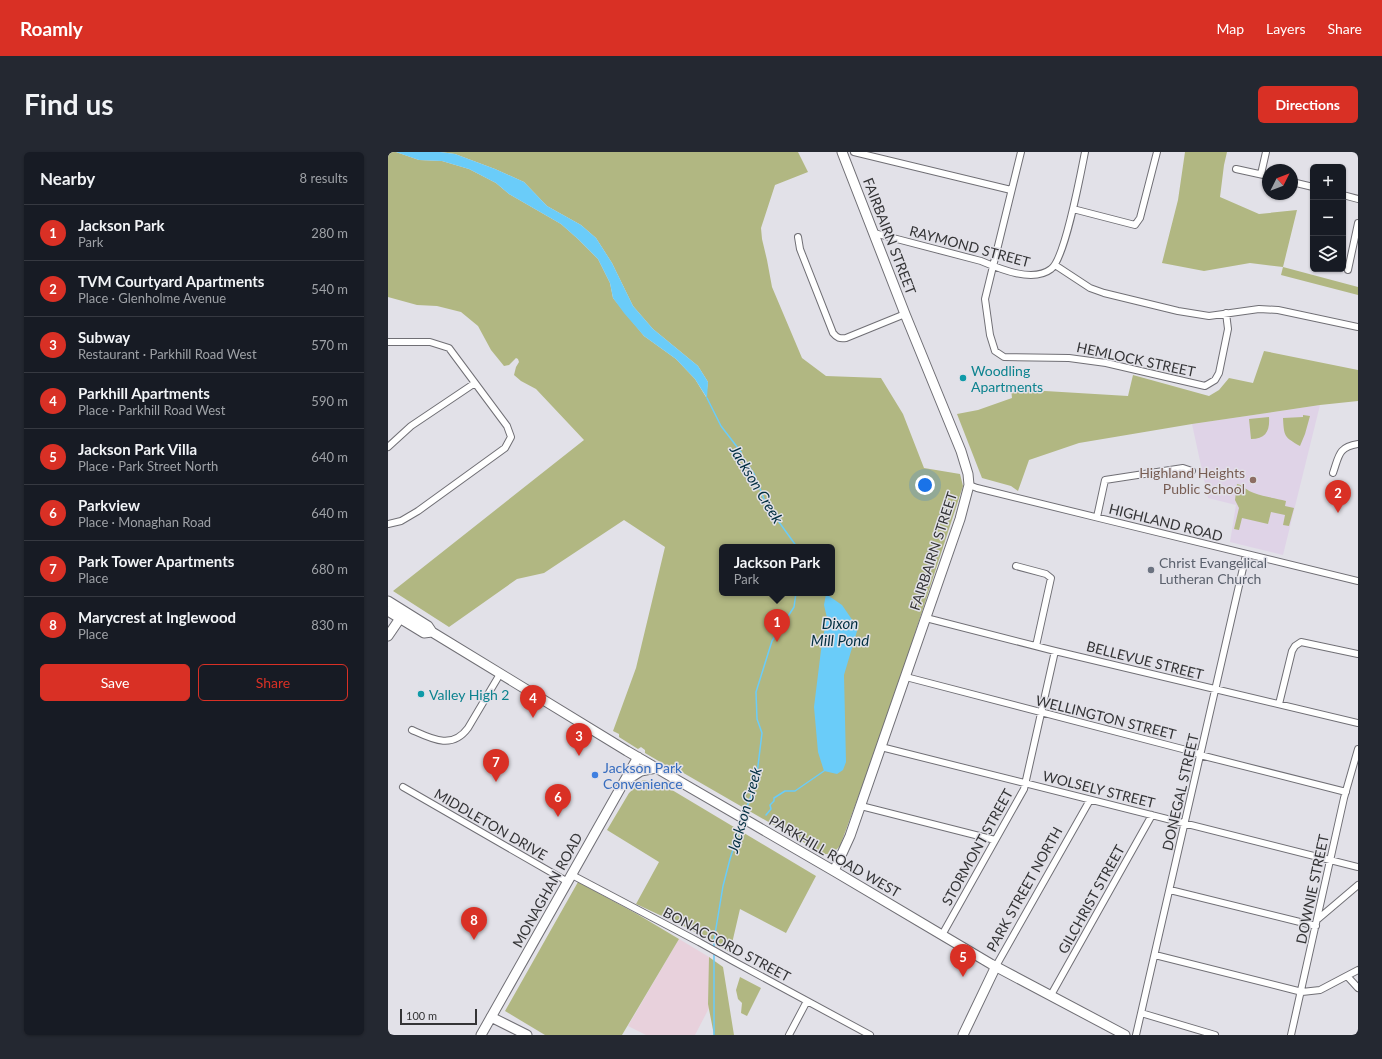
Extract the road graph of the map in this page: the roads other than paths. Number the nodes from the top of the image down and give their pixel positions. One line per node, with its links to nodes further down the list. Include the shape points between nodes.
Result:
1 (842, 152): 16 (main road, FAIRBAIRN STREET)
2 (854, 152): 11 (street)
3 (1021, 152): 11 (street, HEMLOCK STREET)
4 (1086, 152): 14 (street)
5 (1157, 152): 14 (street, via 1140,218 1135,225)
6 (1266, 152): 8 (street)
7 (1236, 169): 8 (street)
8 (1261, 174)
9 (1298, 184): 10 (street)
10 (1310, 187)
11 (1011, 190): 20 (street, HEMLOCK STREET)
12 (1346, 196): 13 (street)
13 (1358, 199)
14 (1073, 209): 19 (street, via 1061,254)
15 (1358, 223): 18 (street)
16 (874, 233): 20 (street, RAYMOND STREET); 22 (main road, FAIRBAIRN STREET)
17 (798, 237): 22 (street, via 800,249 833,334 837,338 846,338)
18 (1355, 250): 21 (street)
19 (1055, 265): 20 (street, RAYMOND STREET, via 1040,274 1027,276); 23 (street, via 1090,288 1104,293 1183,312 1210,316)
20 (992, 266): 23 (street, HEMLOCK STREET, via 985,299 987,321 995,351 1004,357 1068,358 1106,363 1205,386 1215,380 1219,373 1228,329)
21 (1348, 270)
22 (905, 314): 31 (main road, FAIRBAIRN STREET, via 961,451)
23 (1226, 314): 24 (street, via 1259,309 1278,310)
24 (1358, 327)
25 (388, 342): 26 (street, via 430,342 449,348)
26 (475, 383): 28 (street, via 412,426); 33 (street, via 506,426 511,437 505,448 418,511 401,522)
27 (1358, 444): 30 (street, via 1348,446 1340,453)
28 (388, 447)
29 (1192, 471): 32 (street, via 1184,468 1106,480)
30 (1333, 473)
31 (970, 485): 32 (street, HIGHLAND ROAD); 39 (main road, FAIRBAIRN STREET)
32 (1097, 517): 34 (street, HIGHLAND ROAD)
33 (388, 524)
34 (1246, 555): 36 (street, HIGHLAND ROAD); 47 (street, DONEGAL STREET)
35 (1016, 566): 42 (street, via 1046,574 1051,578)
36 (1358, 581)
37 (388, 601): 38 (main road, PARKHILL ROAD WEST)
38 (397, 612): 40 (main road); 41 (main road); 45 (main road, PARKHILL ROAD WEST, via 424,633 432,632)
39 (926, 618): 42 (street, BELLEVUE STREET); 46 (main road, FAIRBAIRN STREET)
40 (388, 625)
41 (388, 636)
42 (1036, 646): 43 (street, BELLEVUE STREET)
43 (1055, 651): 47 (street, BELLEVUE STREET); 49 (street, STORMONT STREET)
44 (1358, 654): 48 (street, via 1301,642 1292,652)
45 (500, 674): 51 (street, via 461,736 441,742); 55 (main road, PARKHILL ROAD WEST)
46 (906, 677): 49 (street, WELLINGTON STREET); 52 (main road, FAIRBAIRN STREET)
47 (1215, 690): 48 (street, BELLEVUE STREET); 54 (street, DONEGAL STREET)
48 (1279, 704): 50 (street, BELLEVUE STREET)
49 (1040, 713): 54 (street, WELLINGTON STREET); 58 (street, STORMONT STREET)
50 (1358, 723)
51 (412, 730)
52 (881, 747): 58 (street, WOLSELY STREET); 62 (main road, FAIRBAIRN STREET)
53 (1358, 749): 60 (street, DOWNIE STREET)
54 (1200, 755): 60 (street, WELLINGTON STREET); 64 (street, DONEGAL STREET)
55 (638, 757): 56 (main road, PARKHILL ROAD WEST); 57 (main road, MONAGHAN ROAD)
56 (656, 768): 57 (main road, via 641,771); 68 (main road, PARKHILL ROAD WEST)
57 (624, 782): 69 (main road, MONAGHAN ROAD)
58 (1025, 783): 61 (street, WOLSELY STREET); 65 (street, STORMONT STREET)
59 (403, 787): 69 (street, MIDDLETON DRIVE)
60 (1346, 792): 66 (street, DOWNIE STREET)
61 (1090, 800): 63 (street, WOLSELY STREET); 75 (street, PARK STREET NORTH)
62 (861, 806): 65 (street); 68 (main road, FAIRBAIRN STREET)
63 (1152, 815): 64 (street, WOLSELY STREET); 80 (street, GILCHRIST STREET)
64 (1185, 824): 66 (street, WOLSELY STREET); 71 (street, DONEGAL STREET)
65 (995, 840): 73 (street, STORMONT STREET)
66 (1331, 860): 67 (street, WOLSELY STREET); 72 (street, DOWNIE STREET)
67 (1358, 867)
68 (834, 871): 73 (main road, PARKHILL ROAD WEST)
69 (570, 878): 81 (street, BONACCORD STREET, via 699,942); 83 (main road, MONAGHAN ROAD)
70 (1358, 885): 72 (street)
71 (1170, 890): 72 (street); 74 (street, DONEGAL STREET)
72 (1317, 922): 79 (street, DOWNIE STREET)
73 (942, 935): 75 (main road, PARKHILL ROAD WEST)
74 (1155, 954): 79 (street); 82 (street, DONEGAL STREET)
75 (996, 966): 80 (main road, PARKHILL ROAD WEST); 88 (main road, PARK STREET NORTH)
76 (1358, 970): 77 (street)
77 (1347, 976): 78 (street); 79 (street, via 1320,990)
78 (1358, 988)
79 (1302, 992): 92 (street, DOWNIE STREET)
80 (1051, 995): 89 (main road, PARKHILL ROAD WEST)
81 (807, 1001): 86 (street); 87 (street, BONACCORD STREET)
82 (1141, 1013): 90 (street, DONEGAL STREET); 91 (street)
83 (492, 1017): 84 (main road, MONAGHAN ROAD); 85 (main road)
84 (481, 1035)
85 (527, 1035)
86 (789, 1035)
87 (870, 1035)
88 (963, 1035)
89 (1126, 1035)
90 (1136, 1035)
91 (1215, 1035)
92 (1291, 1035)

